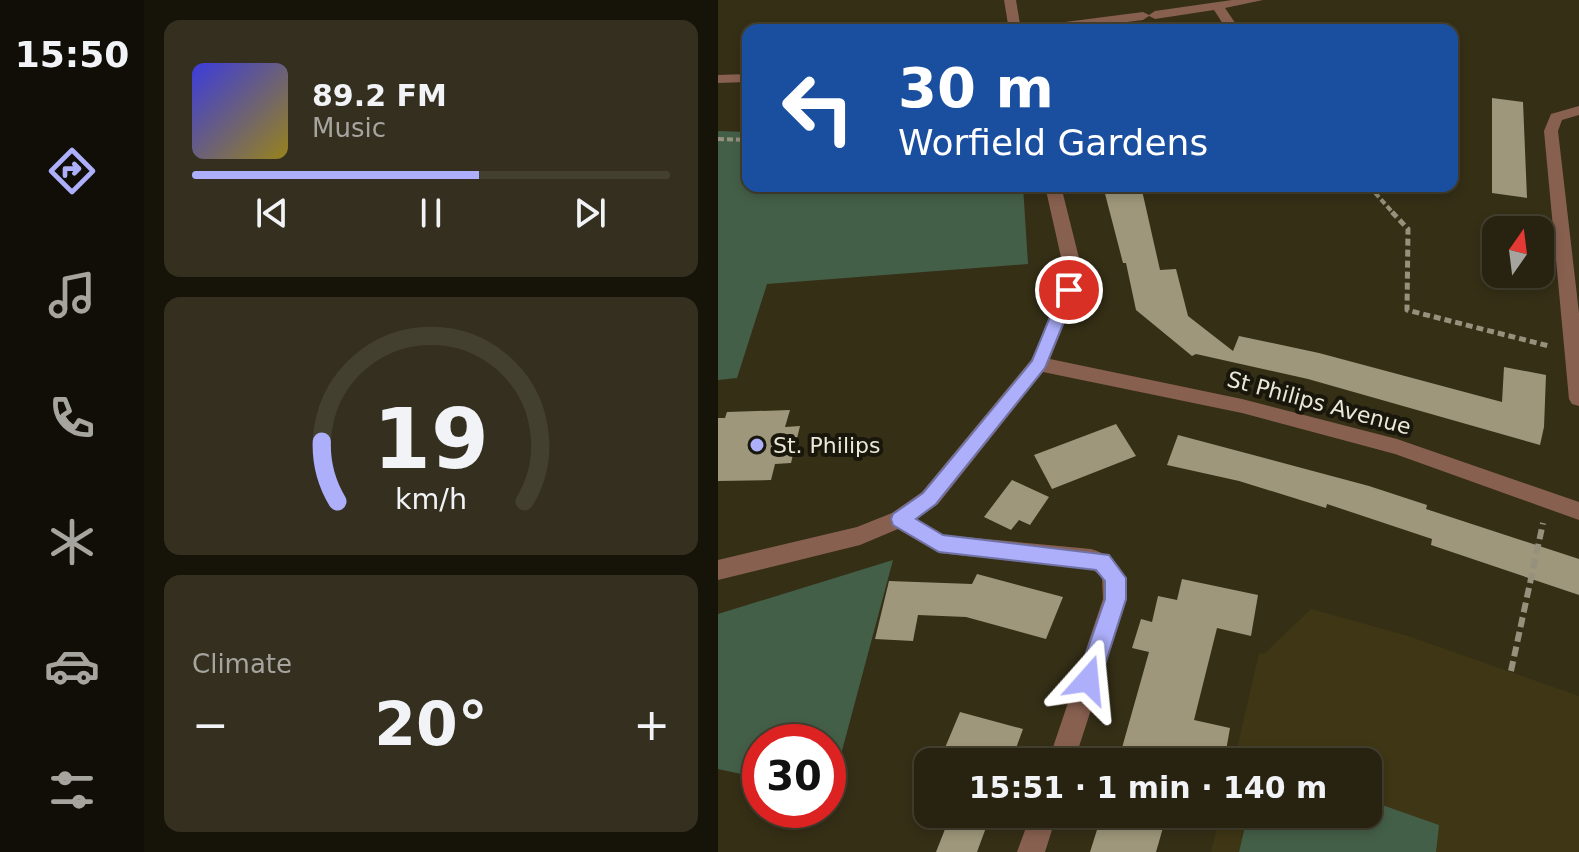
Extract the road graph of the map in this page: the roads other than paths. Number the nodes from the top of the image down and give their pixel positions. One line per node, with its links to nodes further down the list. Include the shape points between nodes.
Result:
1 (1010, 0): 4 (street)
2 (1257, 0): 3 (street)
3 (1217, 6): 5 (street); 6 (street)
4 (1014, 24)
5 (1083, 24)
6 (1230, 24)
7 (742, 78): 8 (street)
8 (718, 79)
9 (1579, 110): 12 (street, via 1556,117 1551,131)
10 (1054, 192): 11 (street, via 1072,275)
11 (1039, 364): 13 (street, St Philips Avenue, via 1242,406 1397,447); 14 (street, via 930,498)
12 (1579, 399)
13 (1579, 511)
14 (900, 519): 15 (street, via 860,536); 16 (street, via 939,544 1091,559 1111,570 1115,599)
15 (718, 570)
16 (1066, 748)
17 (1039, 828): 18 (street)
18 (1031, 852)

